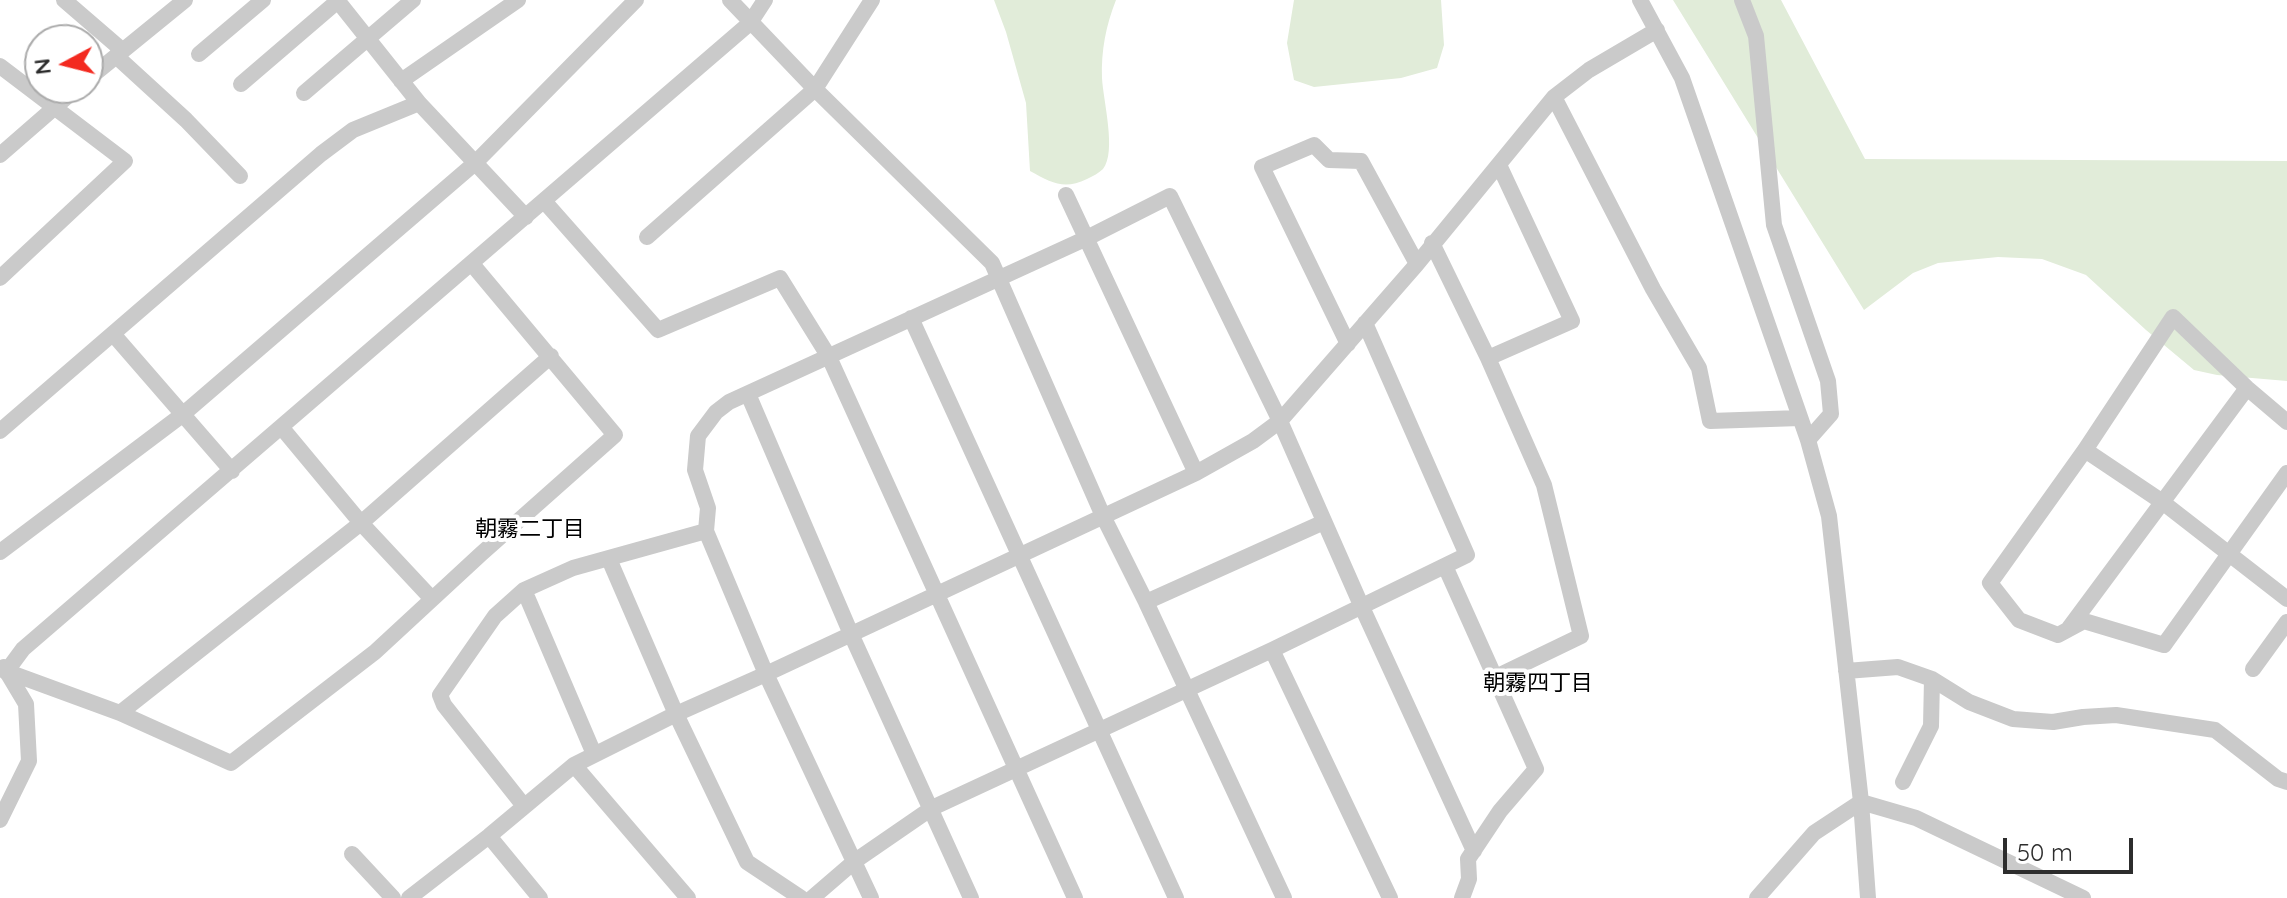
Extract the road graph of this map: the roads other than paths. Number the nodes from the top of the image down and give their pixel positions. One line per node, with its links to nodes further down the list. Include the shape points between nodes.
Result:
1 (64, 0): 16 (street)
2 (185, 0): 16 (street)
3 (263, 0): 17 (street)
4 (338, 0): 15 (street); 21 (street)
5 (413, 0): 15 (street)
6 (518, 0): 20 (street)
7 (636, 0): 29 (street)
8 (730, 0): 13 (street)
9 (765, 0): 13 (street)
10 (872, 0): 22 (street)
11 (1640, 0): 14 (street)
12 (1742, 0): 57 (street, via 1756,36 1774,225 1828,381 1831,414)
13 (750, 23): 22 (street); 33 (street)
14 (1657, 30): 24 (street); 52 (street, via 1682,78)
15 (368, 39): 20 (street); 23 (street)
16 (119, 53): 19 (street); 31 (street)
17 (199, 54)
18 (0, 66): 27 (street)
19 (104, 66)
20 (401, 81): 25 (street)
21 (241, 84)
22 (815, 89): 35 (street); 40 (street, via 992,263)
23 (304, 93)
24 (1554, 97): 30 (street); 52 (street, via 1699,368 1710,421)
25 (419, 103): 29 (street); 44 (street, via 353,130 321,154)
26 (57, 104): 27 (street)
27 (55, 106): 28 (street); 41 (street, via 125,161)
28 (0, 155)
29 (475, 163): 34 (street); 51 (street)
30 (1499, 165): 37 (street); 48 (street, via 1572,321)
31 (240, 176)
32 (1066, 195): 36 (street)
33 (544, 201): 34 (street); 47 (street, via 658,330 780,278)
34 (526, 217): 38 (street)
35 (647, 237)
36 (1087, 238): 40 (street); 53 (street, via 1170,196); 60 (street)
37 (1432, 243): 39 (street); 48 (street)
38 (472, 264): 46 (street); 55 (street)
39 (1417, 264): 43 (street); 45 (street, via 1361,161 1329,160 1314,145 1262,167)
40 (998, 277): 42 (street); 63 (street)
41 (0, 278)
42 (911, 318): 47 (street); 68 (street)
43 (1365, 323): 45 (street); 71 (street, via 1467,555)
44 (113, 334): 51 (street); 56 (street)
45 (1348, 344): 53 (street)
46 (551, 356): 65 (street); 74 (street, via 615,435)
47 (829, 357): 50 (street); 73 (street)
48 (1488, 358): 86 (street, via 1544,485 1581,636)
49 (2247, 388): 54 (street); 58 (street, via 2173,317); 62 (street)
50 (748, 394): 66 (street, via 716,412 698,436 695,470 708,508); 80 (street)
51 (182, 415): 59 (street); 67 (street)
52 (1800, 418): 57 (street)
53 (1280, 421): 60 (street); 64 (street)
54 (2287, 422)
55 (282, 428): 59 (street); 65 (street)
56 (0, 431)
57 (1808, 440): 84 (street, via 1829,516)
58 (2085, 450): 62 (street); 79 (street, via 1990,583 2019,620 2058,635)
59 (232, 471): 82 (street)
60 (1196, 473): 63 (street)
61 (2287, 473): 69 (street)
62 (2161, 501): 69 (street); 79 (street)
63 (1103, 516): 68 (street); 76 (street)
64 (1324, 522): 76 (street); 77 (street)
65 (361, 523): 74 (street); 89 (street)
66 (706, 531): 70 (street); 85 (street)
67 (0, 552)
68 (1018, 555): 73 (street); 91 (street)
69 (2230, 555): 75 (street); 79 (street, via 2164,645 2084,621)
70 (609, 559): 72 (street); 90 (street)
71 (1445, 566): 77 (street); 86 (street)
72 (524, 590): 92 (street); 98 (street, via 495,616 440,695)
73 (935, 594): 80 (street); 94 (street)
74 (432, 599): 89 (street, via 375,652 231,763)
75 (2287, 599)
76 (1146, 602): 88 (street)
77 (1361, 605): 81 (street); 102 (street)
78 (2287, 622): 83 (street)
79 (2067, 630)
80 (851, 634): 85 (street); 99 (street)
81 (1272, 650): 88 (street); 116 (street)
82 (2, 667): 89 (street); 100 (street, via 26,704 29,761)
83 (2253, 669)
84 (1846, 671): 87 (street, via 1898,667); 97 (street)
85 (766, 674): 90 (street); 104 (street)
86 (1496, 677): 102 (street, via 1536,769)
87 (1932, 679): 95 (street, via 1931,726); 96 (street, via 1969,702 2013,719 2053,722 2116,715 2215,730)
88 (1186, 691): 91 (street); 115 (street)
89 (120, 713)
90 (676, 714): 92 (street); 109 (street, via 747,862)
91 (1100, 730): 94 (street); 114 (street)
92 (594, 754): 93 (street)
93 (574, 765): 98 (street); 108 (street)
94 (1016, 768): 99 (street); 113 (street)
95 (1903, 782)
96 (2287, 782)
97 (1861, 802): 118 (street, via 1814,833); 119 (street); 120 (street, via 1916,818)
98 (524, 806): 101 (street)
99 (932, 808): 104 (street); 112 (street)
100 (0, 820)
101 (489, 836): 106 (street); 107 (street)
102 (1474, 851): 117 (street)
103 (352, 854): 105 (street)
104 (855, 861): 110 (street); 111 (street)
105 (393, 898)
106 (409, 898)
107 (540, 898)
108 (688, 898)
109 (801, 898)
110 (812, 898)
111 (871, 898)
112 (971, 898)
113 (1075, 898)
114 (1176, 898)
115 (1284, 898)
116 (1390, 898)
117 (1462, 898)
118 (1757, 898)
119 (1868, 898)
120 (2083, 898)

